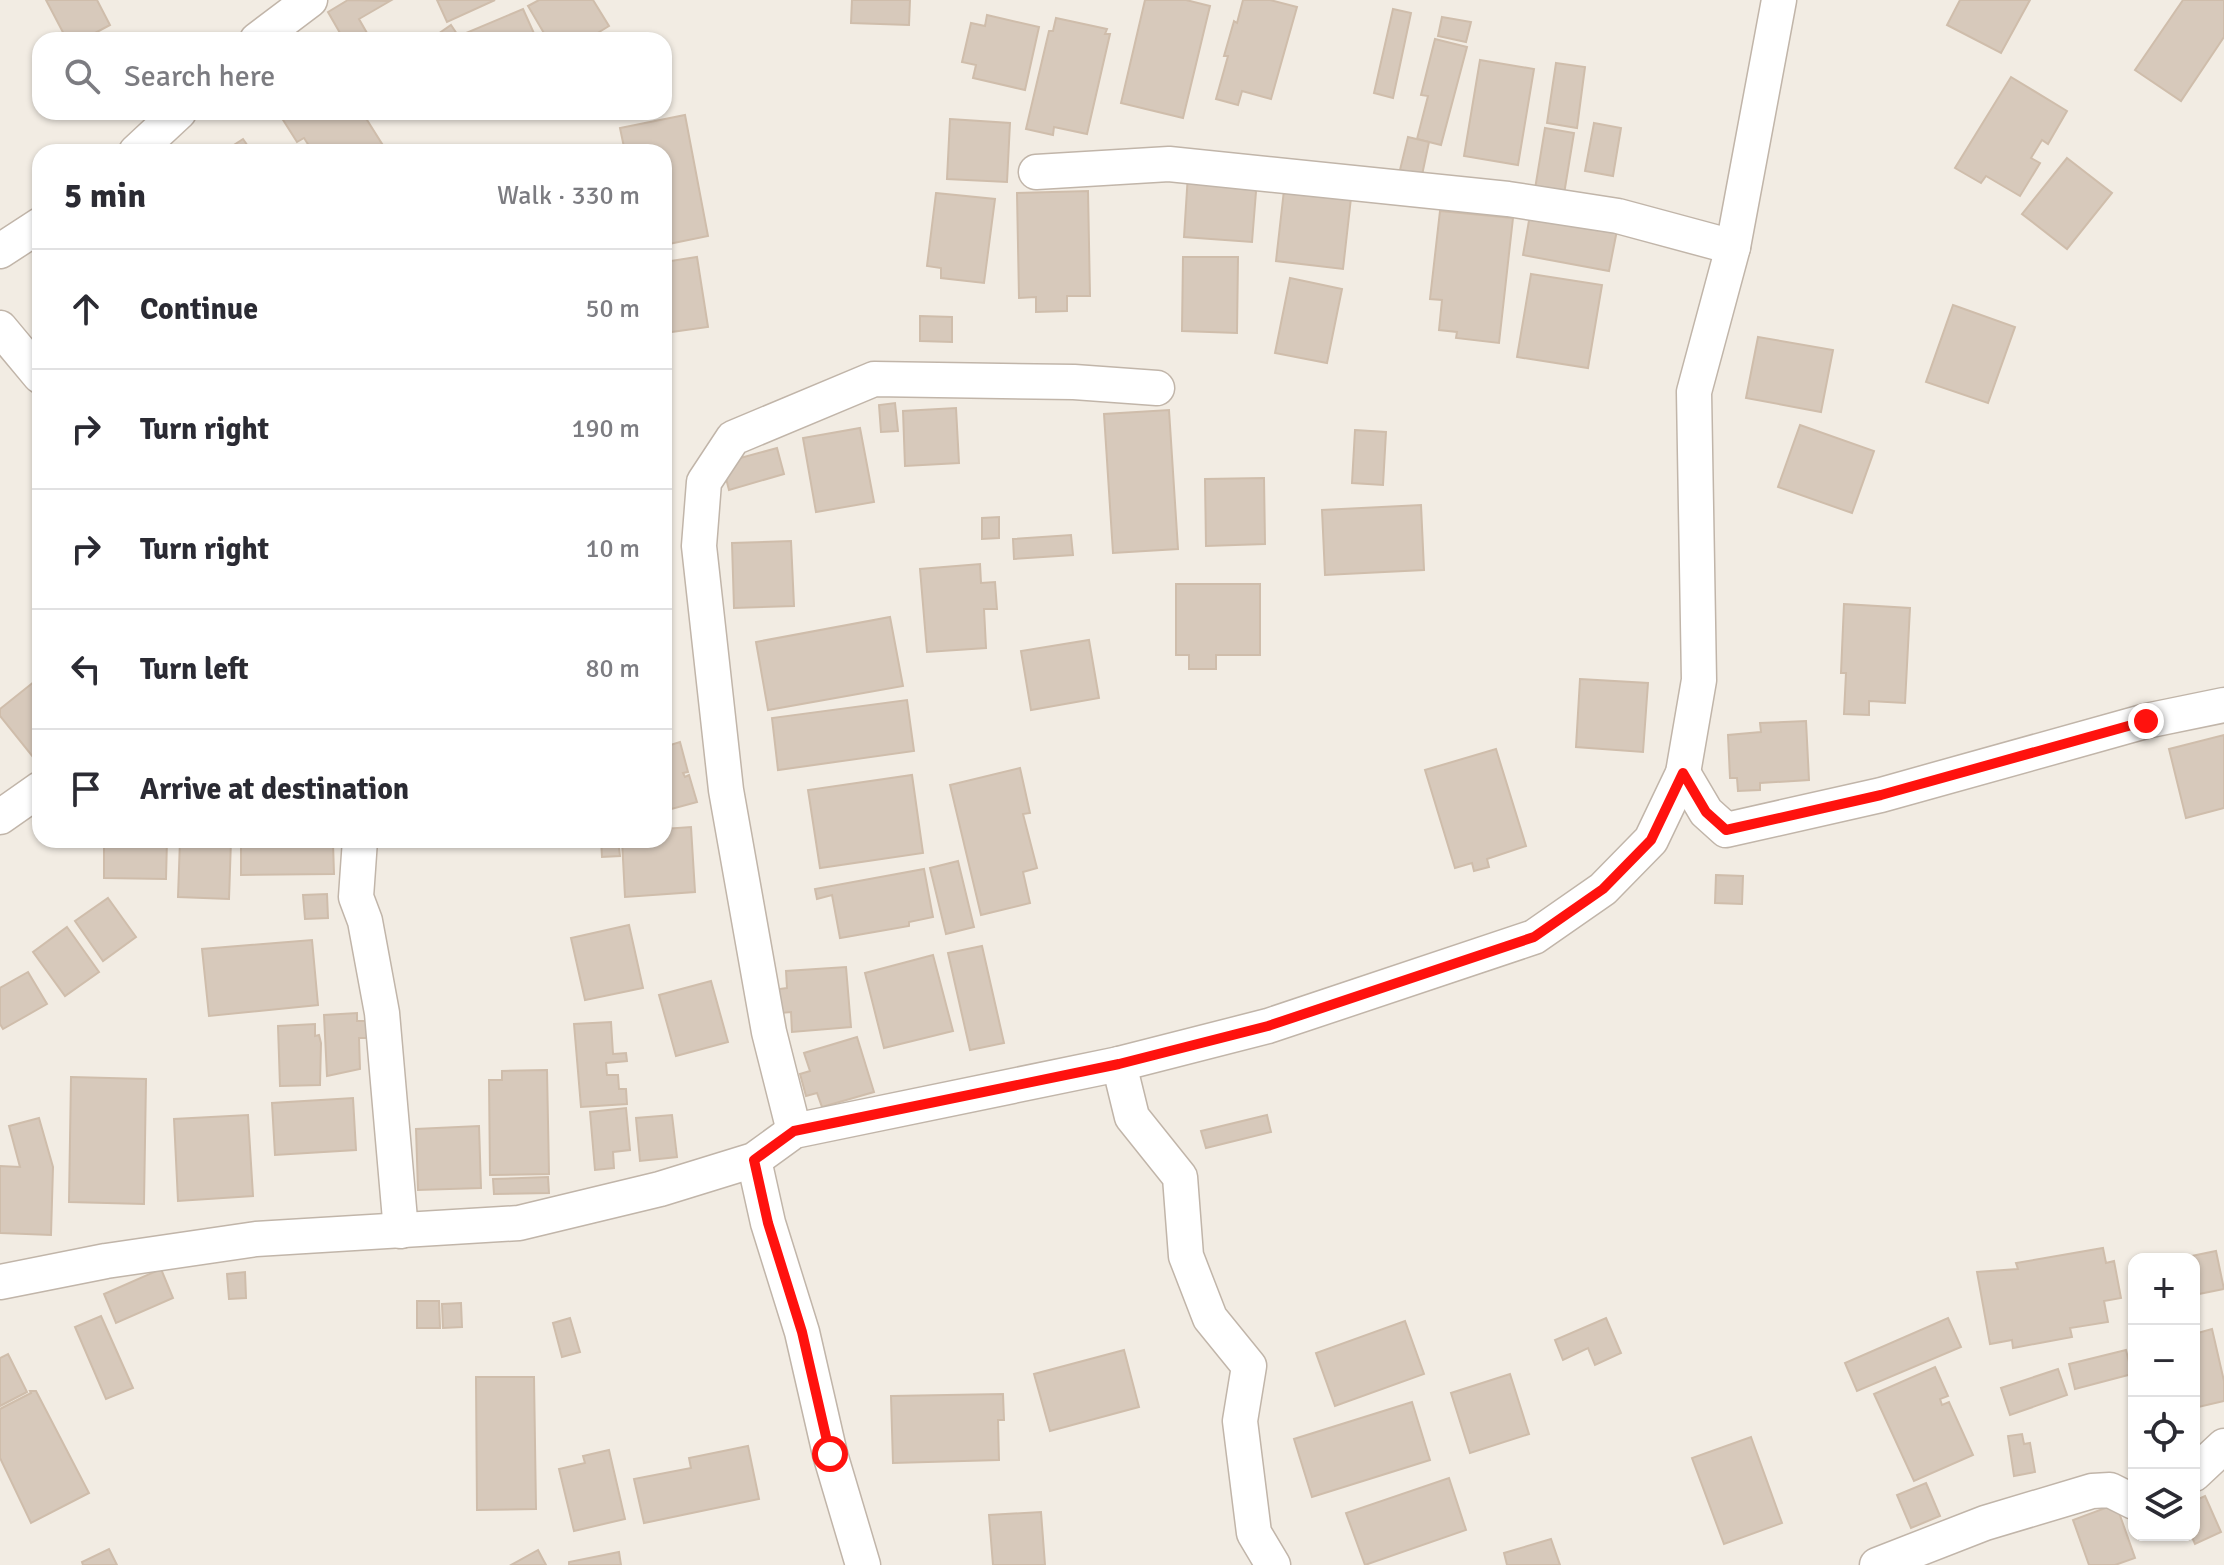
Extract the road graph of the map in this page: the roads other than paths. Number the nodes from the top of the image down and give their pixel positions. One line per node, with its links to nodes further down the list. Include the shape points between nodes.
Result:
1 (310, 0): 3 (street)
2 (1779, 0): 8 (street)
3 (268, 32)
4 (170, 120): 5 (street)
5 (145, 144)
6 (1036, 172): 8 (street, via 1169,164 1508,199 1618,216)
7 (32, 230): 9 (street)
8 (1733, 247): 14 (street, via 1694,392 1699,680)
9 (0, 251)
10 (0, 328): 11 (street)
11 (32, 366)
12 (1157, 388): 19 (street, via 874,379 733,438 704,482 699,546 726,790 769,1032)
13 (2224, 705): 14 (street, via 1726,830 1706,812)
14 (1683, 773): 18 (street, via 1651,840 1603,889 1534,937 1268,1026)
15 (32, 795): 16 (street)
16 (0, 817)
17 (359, 848): 21 (street, via 356,897 382,1013)
18 (1119, 1064): 19 (street); 28 (street, via 1132,1117 1180,1177 1186,1256 1210,1318 1249,1366 1240,1421 1254,1533)
19 (794, 1131): 20 (street)
20 (754, 1160): 21 (street, via 519,1223); 27 (street)
21 (401, 1231): 22 (street, via 256,1239)
22 (0, 1282)
23 (2224, 1446): 24 (street)
24 (2199, 1469)
25 (2128, 1499): 26 (street, via 2110,1490 2092,1491 1985,1523)
26 (1881, 1564)
27 (863, 1565)
28 (1273, 1565)

